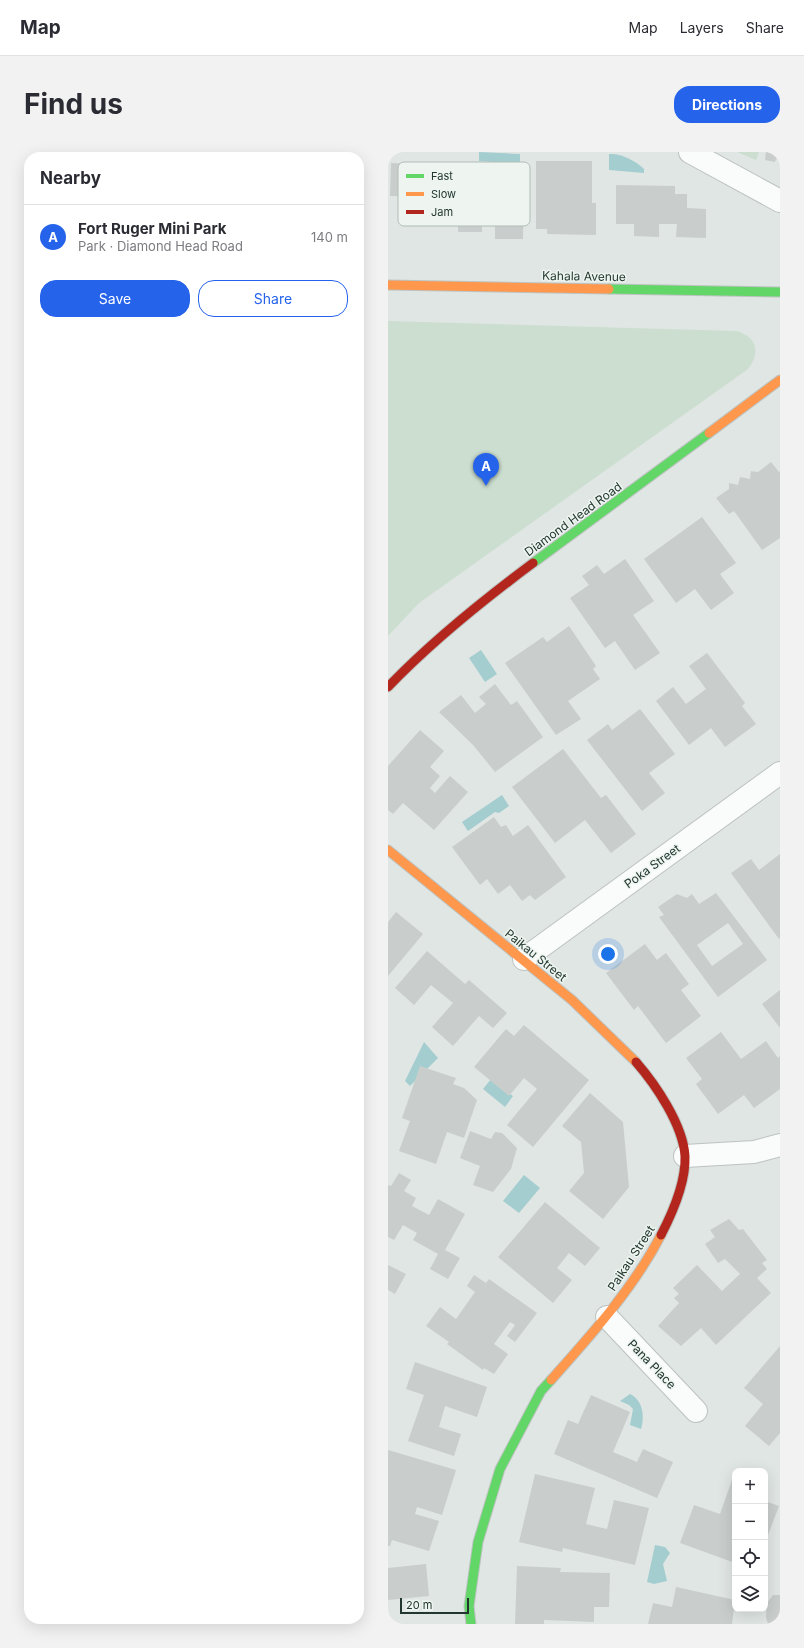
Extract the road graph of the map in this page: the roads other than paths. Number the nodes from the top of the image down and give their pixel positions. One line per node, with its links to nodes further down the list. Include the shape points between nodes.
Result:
1 (690, 152): 2 (street)
2 (780, 201)
3 (388, 285): 4 (street, Kahala Avenue)
4 (780, 292)
5 (780, 380): 6 (street, Diamond Head Road, via 494,592 449,628)
6 (388, 687)
7 (780, 773): 9 (street, Poka Street)
8 (388, 850): 9 (street, Paikau Street)
9 (524, 959): 11 (street, Paikau Street, via 572,1000 637,1063 667,1106 679,1131)
10 (780, 1145): 11 (street, via 754,1152)
11 (685, 1156): 12 (street, Paikau Street, via 683,1176 668,1222 654,1249)
12 (607, 1317): 13 (street, Pana Place); 14 (street, Paikau Street, via 541,1391 500,1469 478,1542 469,1606)
13 (696, 1411)
14 (471, 1624)

